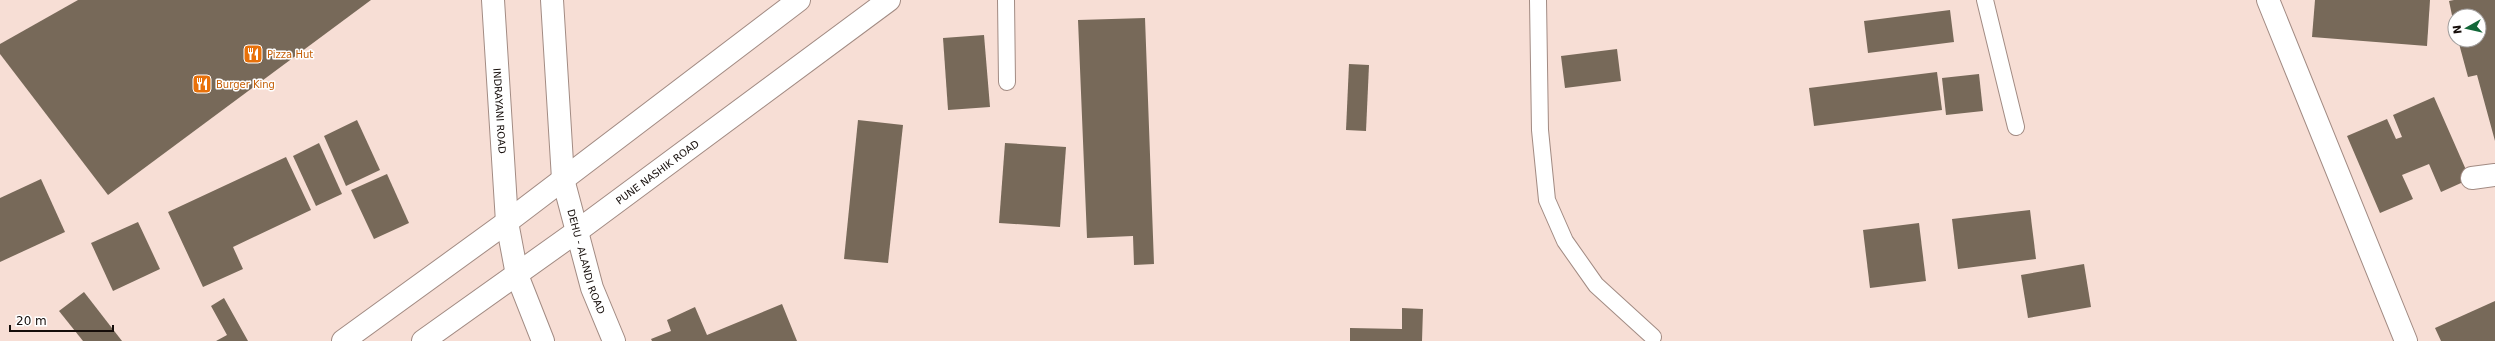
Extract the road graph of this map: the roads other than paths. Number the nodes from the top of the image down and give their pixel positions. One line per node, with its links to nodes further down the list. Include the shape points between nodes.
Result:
1 (492, 0): 14 (main road, INDRAYANI ROAD)
2 (552, 0): 13 (main road)
3 (799, 0): 13 (main road)
4 (889, 0): 15 (main road, PUNE NASHIK ROAD)
5 (1006, 0): 9 (lane)
6 (1538, 0): 17 (lane, via 1540,130 1547,200 1565,241 1596,285)
7 (1985, 0): 10 (lane)
8 (2268, 0): 22 (main road)
9 (1007, 82)
10 (2016, 127)
11 (2495, 175): 12 (main road)
12 (2472, 178)
13 (563, 179): 14 (main road); 15 (main road, DEHU - ALANDI ROAD)
14 (507, 222): 16 (main road); 18 (main road)
15 (576, 232): 16 (main road, PUNE NASHIK ROAD); 21 (main road, DEHU - ALANDI ROAD, via 592,288)
16 (516, 275): 19 (main road, PUNE NASHIK ROAD); 20 (main road)
17 (1653, 337)
18 (343, 341)
19 (423, 341)
20 (543, 341)
21 (614, 341)
22 (2406, 341)

